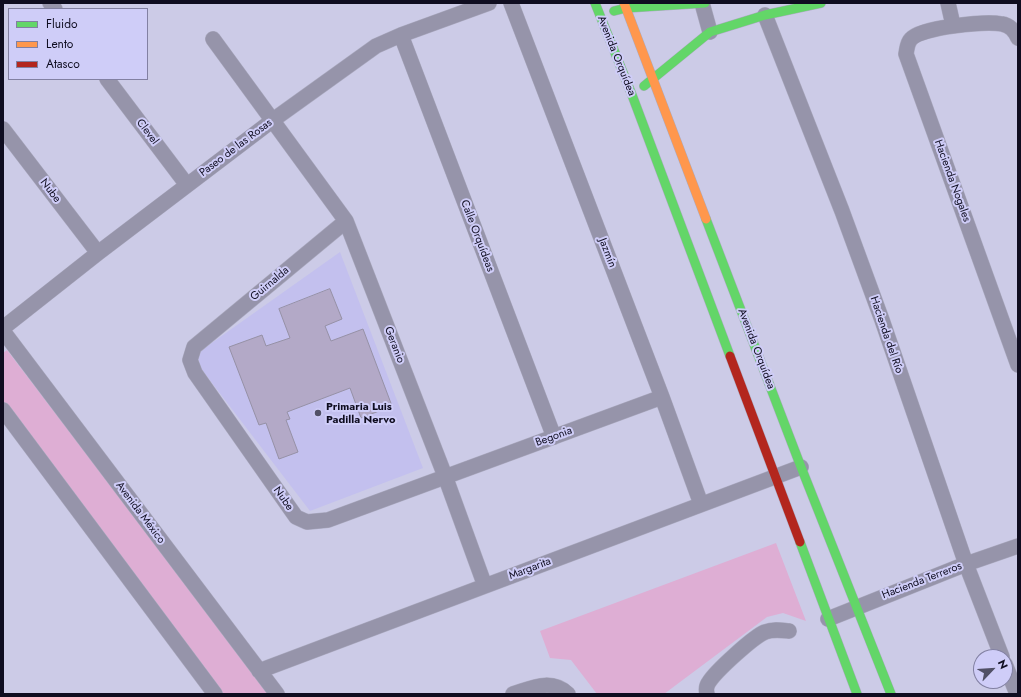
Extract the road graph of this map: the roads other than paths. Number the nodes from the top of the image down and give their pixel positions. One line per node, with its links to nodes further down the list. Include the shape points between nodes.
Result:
1 (489, 3): 12 (street, Paseo de las Rosas)
2 (511, 3): 27 (street, Jazmín)
3 (595, 3): 8 (street, Avenida Orquídea)
4 (703, 3): 7 (street); 11 (street)
5 (821, 3): 9 (street)
6 (948, 3): 10 (street)
7 (625, 6): 8 (street); 15 (street, Avenida Orquídea)
8 (599, 14): 17 (street, Avenida Orquídea)
9 (765, 15): 11 (street); 35 (street, Hacienda del Río, via 842,211)
10 (953, 25): 13 (street, Hacienda Nogales, via 1002,24 1011,27); 26 (street, Hacienda Nogales, via 911,39 906,54)
11 (710, 32): 15 (street)
12 (401, 35): 18 (street, Paseo de las Rosas, via 376,46); 29 (street, Calle Orquídeas)
13 (1018, 38)
14 (213, 39): 18 (street, Geranio)
15 (654, 79): 17 (street); 30 (street, Avenida Orquídea)
16 (108, 80): 20 (street, Clevel)
17 (632, 95): 32 (street, Avenida Orquídea)
18 (273, 120): 20 (street, Paseo de las Rosas); 21 (street, Geranio)
19 (3, 129): 22 (street, Nube)
20 (187, 185): 22 (street, Paseo de las Rosas)
21 (346, 221): 25 (street, Guirnalda); 31 (street, Geranio)
22 (98, 253): 23 (street, Paseo de las Rosas)
23 (3, 328)
24 (3, 331): 41 (street, Avenida México)
25 (194, 347): 31 (street, Nube, via 190,360 195,373 296,517 307,522 328,520)
26 (1018, 365)
27 (662, 397): 29 (street, Begonia); 33 (street, Jazmín)
28 (3, 410): 43 (street)
29 (554, 437): 31 (street, Begonia)
30 (801, 467): 32 (street, Margarita); 37 (street, Avenida Orquídea)
31 (445, 476): 36 (street, Geranio)
32 (774, 477): 33 (street, Margarita); 38 (street, Avenida Orquídea)
33 (700, 504): 36 (street, Margarita)
34 (1018, 546): 35 (street, Hacienda Terreros)
35 (966, 564): 37 (street, Hacienda Terreros); 40 (street, Hacienda del Río)
36 (485, 586): 41 (street, Margarita)
37 (856, 606): 38 (street, Hacienda Terreros); 49 (street, Avenida Orquídea)
38 (828, 619): 48 (street, Avenida Orquídea)
39 (789, 631): 47 (street, via 775,630 754,638 711,679 706,688)
40 (999, 649)
41 (259, 671): 44 (street, Avenida México)
42 (1013, 684): 50 (street)
43 (215, 694)
44 (277, 694)
45 (513, 694): 46 (street, via 548,684)
46 (568, 694)
47 (707, 694)
48 (857, 694)
49 (891, 694)
50 (1017, 694)

